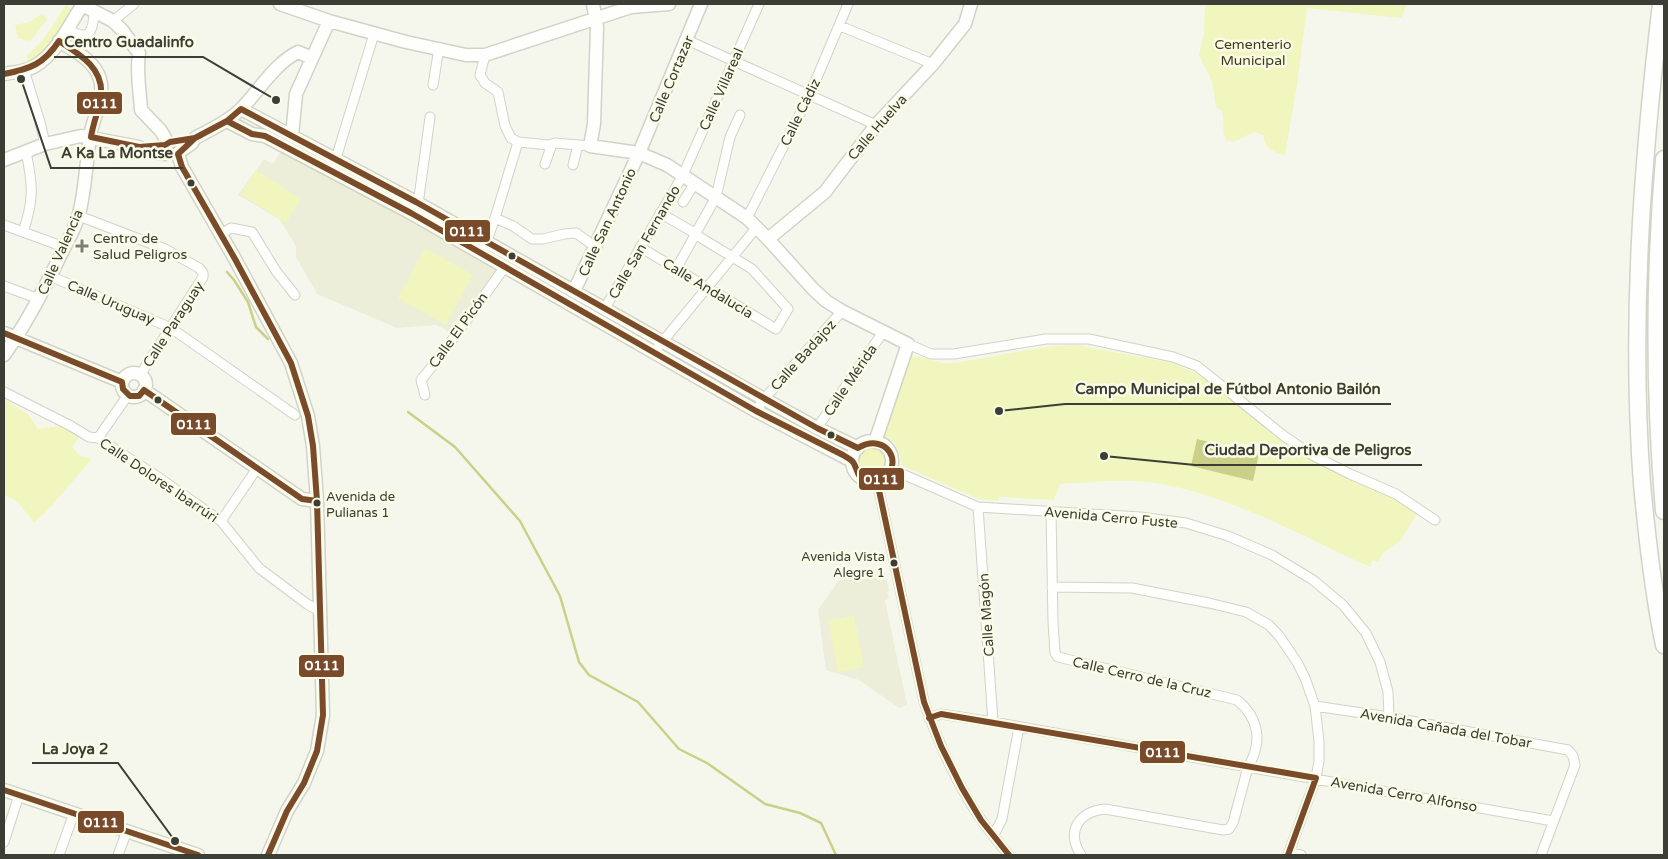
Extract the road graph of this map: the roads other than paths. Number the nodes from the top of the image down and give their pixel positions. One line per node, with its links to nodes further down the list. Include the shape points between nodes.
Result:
1 (81, 4): 11 (street); 16 (street)
2 (134, 4): 13 (street)
3 (280, 4): 14 (street)
4 (593, 4): 12 (street)
5 (669, 4): 12 (street, via 631,7)
6 (702, 4): 18 (street, Calle Cortazar)
7 (759, 4): 23 (street, Calle Villareal)
8 (848, 4): 15 (street, Calle Cádiz)
9 (971, 4): 24 (street, Calle Huelva, via 965,24)
10 (1661, 4): 110 (highway, via 1639,246 1637,392 1645,518)
11 (94, 12): 13 (street); 16 (street, via 94,26 90,33 77,35)
12 (596, 18): 21 (street); 39 (street, via 594,124)
13 (113, 20): 40 (street, via 139,53 141,110 161,131)
14 (329, 21): 17 (street); 22 (street)
15 (840, 26): 24 (street); 28 (street, Calle Cádiz)
16 (67, 29): 19 (street)
17 (374, 34): 20 (street); 45 (street)
18 (687, 40): 23 (street); 42 (street, Calle Cortazar)
19 (59, 41): 25 (street, via 41,62); 35 (street, Calle Valencia, via 91,63 100,79 101,95)
20 (439, 48): 21 (street, via 466,55); 27 (street)
21 (485, 55): 36 (street, via 480,75 498,92 505,126 511,138)
22 (312, 58): 29 (street, via 298,52 292,55); 34 (street, via 296,94)
23 (734, 61): 28 (street); 48 (street, Calle Villareal)
24 (933, 64): 33 (street, Calle Huelva)
25 (24, 70): 26 (street); 37 (street)
26 (4, 74)
27 (433, 85)
28 (810, 94): 33 (street); 56 (street, Calle Cádiz)
29 (241, 109): 32 (street); 34 (street)
30 (740, 115): 50 (street, via 730,137)
31 (430, 117): 52 (street)
32 (227, 120): 40 (street); 45 (street, via 252,134 265,136)
33 (876, 125): 62 (street, Calle Huelva, via 825,192)
34 (292, 136): 45 (street)
35 (90, 137): 37 (street); 40 (street); 54 (street, Calle Valencia)
36 (518, 142): 38 (street); 55 (street)
37 (45, 144): 41 (street)
38 (552, 144): 39 (street); 46 (street)
39 (584, 146): 42 (street); 47 (street)
40 (171, 150): 60 (street)
41 (26, 152): 44 (street); 59 (street, via 32,195)
42 (639, 154): 48 (street, via 668,165); 65 (street, Calle San Antonio)
43 (1664, 159): 105 (highway, via 1656,338)
44 (4, 160)
45 (333, 164): 52 (street)
46 (545, 164)
47 (573, 165)
48 (682, 175): 49 (street); 53 (street, Calle San Fernando)
49 (695, 183): 50 (street); 51 (street)
50 (716, 197): 56 (street); 61 (street)
51 (683, 202)
52 (414, 208): 64 (street)
53 (660, 213): 61 (street); 66 (street, Calle San Fernando)
54 (79, 216): 63 (street, Calle Valencia); 78 (street, Calle Paraguay, via 165,249 200,268 203,277)
55 (495, 218): 64 (street); 65 (street, via 532,240 576,233)
56 (747, 218): 58 (street)
57 (4, 225): 59 (street)
58 (757, 227): 62 (street); 67 (street)
59 (23, 232): 63 (street)
60 (221, 234): 73 (street, via 232,228 252,232); 102 (street, via 286,355 300,389 308,416)
61 (696, 234): 67 (street); 69 (street)
62 (768, 239): 77 (street, via 813,289)
63 (64, 247): 70 (street, Calle Valencia)
64 (484, 247): 68 (street); 74 (street)
65 (596, 247): 74 (street, Calle San Antonio)
66 (640, 247): 69 (street, Calle Andalucía); 76 (street, Calle San Fernando)
67 (733, 256): 72 (street); 72 (street, Calle Andalucía, via 752,270 788,309 776,329)
68 (505, 267): 74 (street); 90 (street, Calle El Picón, via 421,380)
69 (676, 268): 72 (street, Calle Andalucía)
70 (50, 276): 75 (street, Calle Valencia); 78 (street, Calle Uruguay)
71 (4, 286): 75 (street)
72 (706, 288): 83 (street)
73 (295, 295)
74 (571, 296): 76 (street); 83 (street)
75 (39, 299): 81 (street, Calle Valencia)
76 (605, 308): 83 (street)
77 (842, 311): 80 (street); 91 (street, Calle Badajoz)
78 (171, 328): 85 (street, Calle Paraguay); 93 (street, Calle Uruguay)
79 (4, 332): 81 (street)
80 (883, 332): 82 (street); 94 (street, Calle Mérida)
81 (17, 337): 84 (street, Calle Valencia); 86 (street)
82 (908, 344): 96 (street); 106 (street, via 931,354 954,354 1046,339 1089,339 1173,357 1197,366 1312,455 1396,494)
83 (658, 347): 91 (street); 92 (street)
84 (4, 355)
85 (140, 375): 86 (street, via 128,375); 87 (street, via 145,383)
86 (122, 382): 89 (street)
87 (144, 390): 89 (street, via 137,396); 99 (street)
88 (4, 392): 95 (street, Calle Dolores Ibarrúri, via 89,437)
89 (128, 395): 95 (street)
90 (424, 395)
91 (764, 399): 92 (street, Calle Badajoz); 94 (street)
92 (756, 411): 98 (street)
93 (295, 414)
94 (817, 428): 97 (street)
95 (98, 438): 107 (street, Calle Dolores Ibarrúri)
96 (875, 442): 97 (street, via 867,442); 100 (street, via 890,453)
97 (858, 448): 98 (street)
98 (852, 461): 101 (street, via 859,476)
99 (258, 467): 102 (street, via 302,498); 107 (street)
100 (891, 469): 101 (street); 103 (street, Avenida Cerro Fuste)
101 (877, 481): 113 (street)
102 (317, 501): 109 (street)
103 (978, 507): 104 (street, Avenida Cerro Fuste); 114 (street, Calle Magón)
104 (1051, 511): 108 (street, Calle Cerro de la Cruz); 112 (street, Avenida Cerro Fuste, via 1140,516 1186,523 1228,536 1280,560 1313,580 1343,605 1366,633 1380,662 1388,692)
105 (1664, 512)
106 (1435, 520)
107 (221, 521): 109 (street, Calle Dolores Ibarrúri, via 259,568 306,604)
108 (1052, 587): 111 (street, via 1132,588 1246,612 1269,625 1290,650); 116 (street, Calle Cerro de la Cruz, via 1055,652 1058,657 1237,700 1246,707 1256,727 1257,740)
109 (320, 608): 130 (street, via 323,715 317,751)
110 (1664, 645)
111 (1315, 706): 112 (street, Avenida Cañada del Tobar); 117 (street, via 1319,741)
112 (1389, 717): 121 (street, Avenida Cañada del Tobar, via 1568,750 1574,756 1575,765)
113 (929, 718): 114 (street, Avenida Cerro Alfonso, via 941,714); 123 (street, via 960,786)
114 (993, 722): 115 (street, Avenida Cerro Alfonso)
115 (1019, 727): 116 (street, Avenida Cerro Alfonso); 123 (street, via 1002,819)
116 (1248, 767): 117 (street, Avenida Cerro Alfonso); 132 (street, via 1229,828 1223,830 1105,809 1095,810 1076,826 1074,840)
117 (1316, 778): 121 (street, Avenida Cerro Alfonso); 126 (street)
118 (4, 790): 119 (street)
119 (19, 795): 120 (street); 124 (street)
120 (74, 813): 122 (street); 127 (street)
121 (1553, 821): 134 (street)
122 (127, 831): 125 (street); 128 (street)
123 (993, 834): 131 (street)
124 (4, 842)
125 (179, 852): 129 (street)
126 (1288, 854): 133 (street)
127 (59, 855)
128 (118, 855)
129 (198, 855)
130 (268, 855)
131 (1009, 855)
132 (1081, 855)
133 (1301, 855)
134 (1542, 855)

